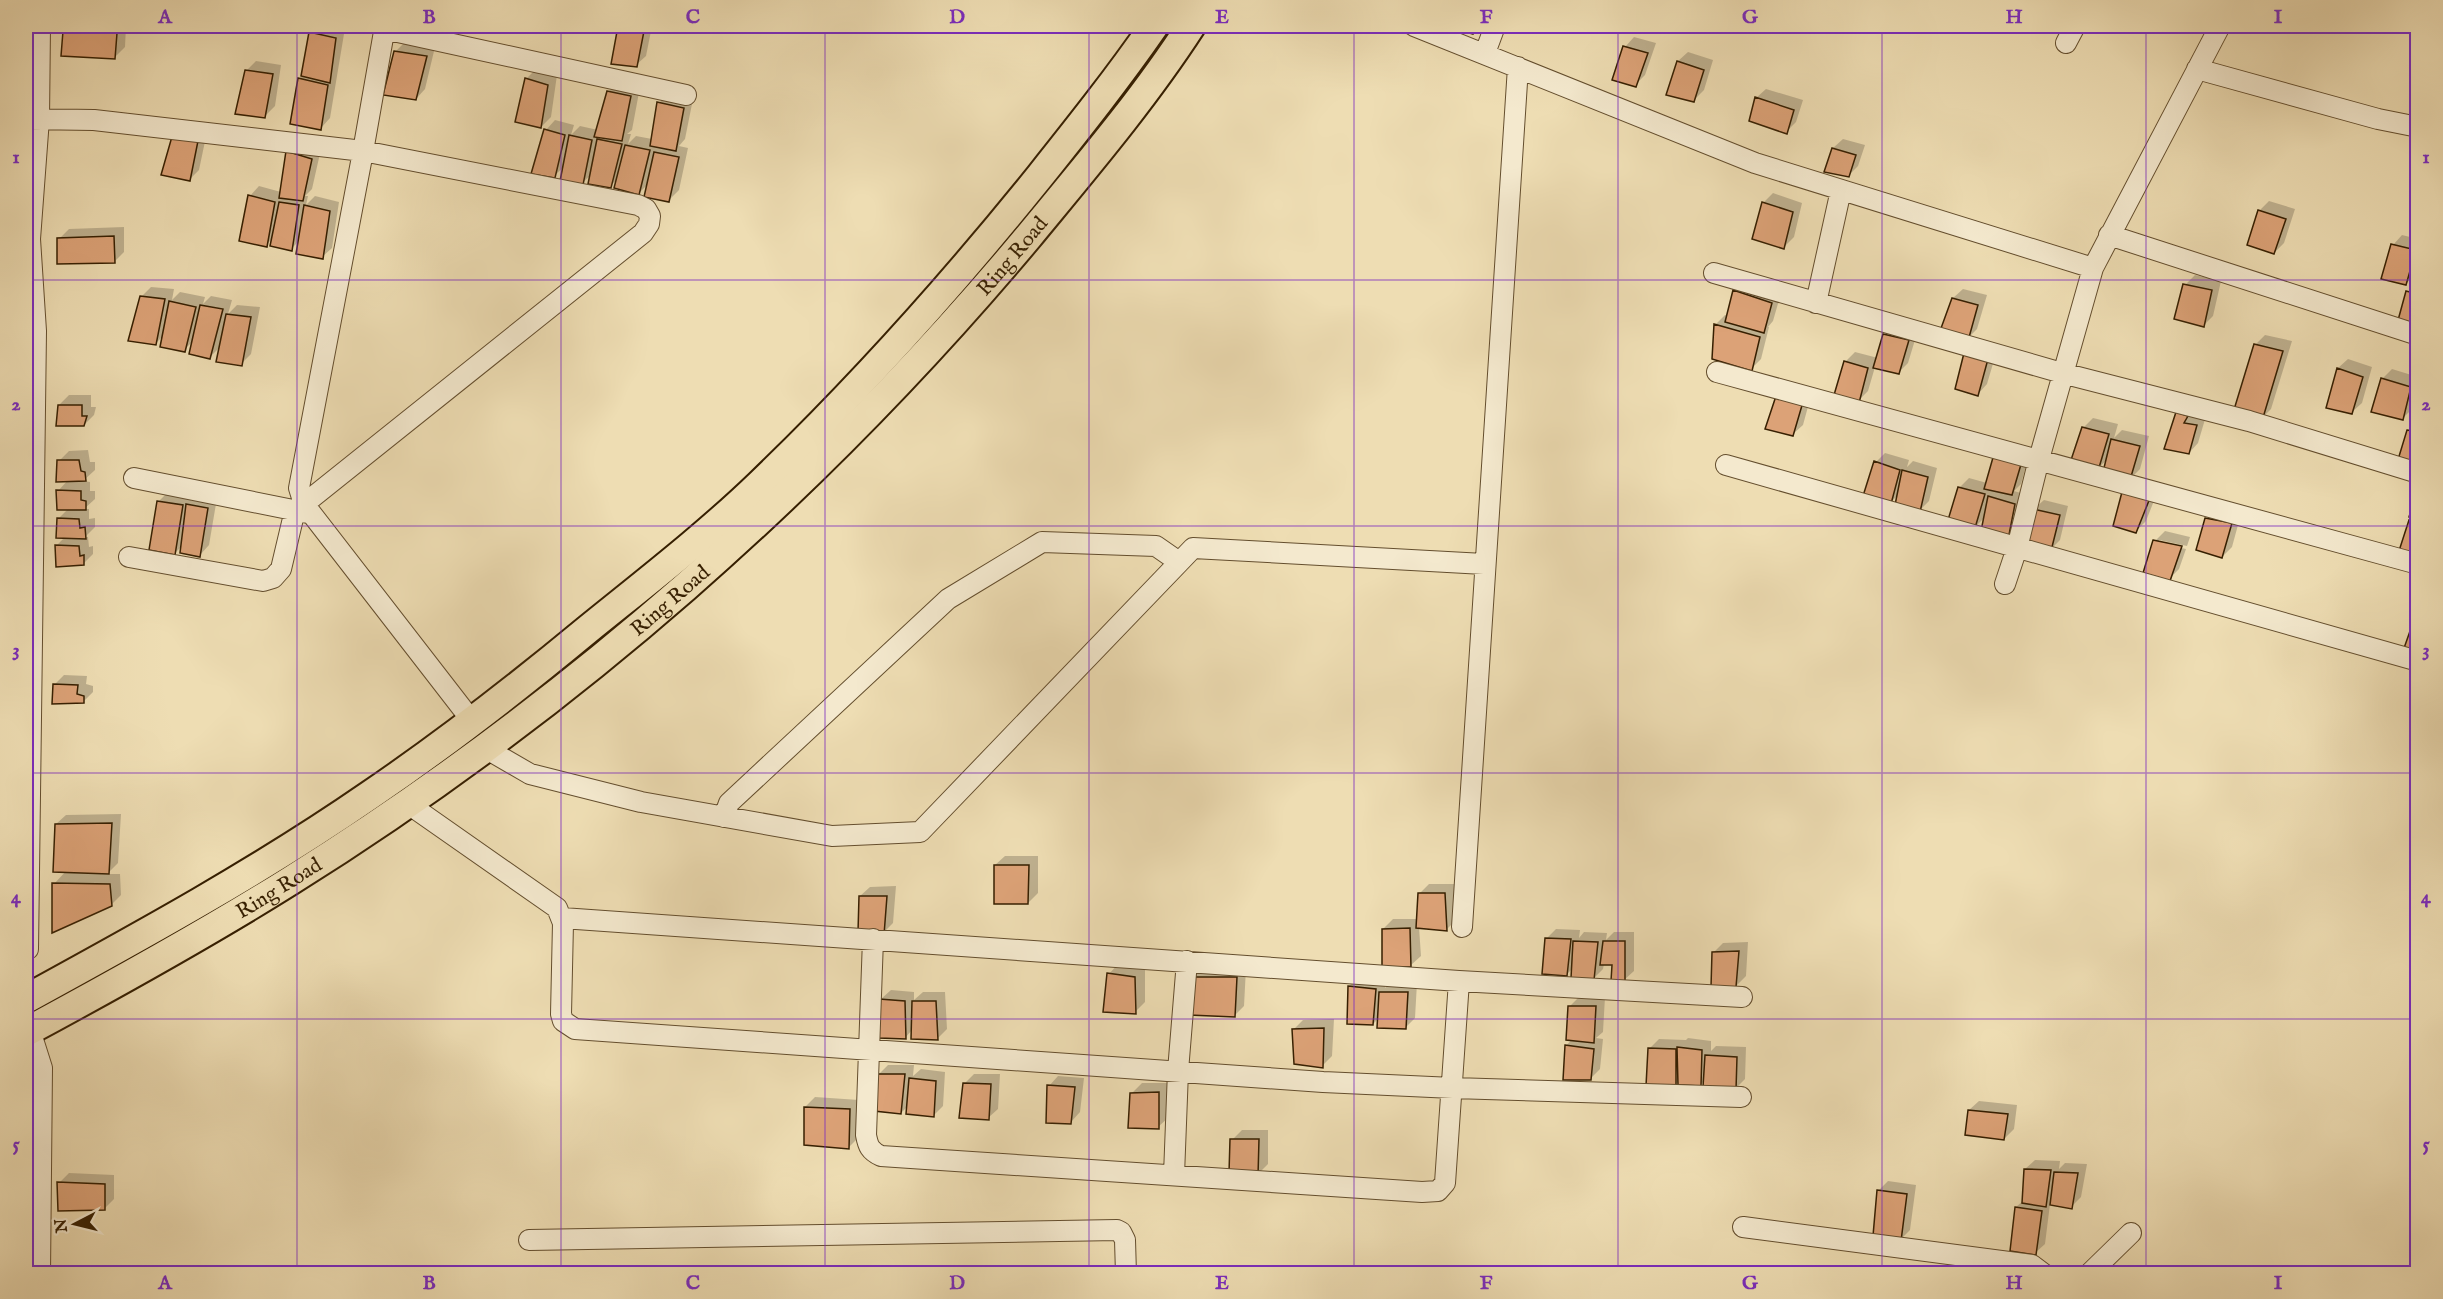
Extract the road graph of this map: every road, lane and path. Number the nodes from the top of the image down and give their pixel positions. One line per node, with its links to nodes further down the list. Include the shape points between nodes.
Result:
1 (40, 26): 12 (street)
2 (1154, 26): 41 (highway, Ring Road, via 1011,213 852,390 758,486)
3 (1191, 26): 42 (highway, Ring Road, via 1098,152 982,291 816,468 617,645)
4 (1414, 26): 8 (street)
5 (1495, 26): 8 (street)
6 (2220, 26): 10 (street)
7 (385, 27): 11 (street); 14 (street)
8 (1485, 53): 9 (street)
9 (1518, 67): 15 (street, via 1755,163); 35 (street)
10 (2197, 69): 13 (street); 16 (street)
11 (686, 95)
12 (32, 119): 14 (street, via 94,120); 17 (street)
13 (2418, 127)
14 (363, 151): 30 (street, via 299,480); 30 (street, via 638,205 646,209 649,224 643,233)
15 (1841, 190): 18 (street); 20 (street)
16 (2109, 235): 18 (street); 22 (street)
17 (28, 239): 21 (street)
18 (2093, 268): 24 (street)
19 (1714, 273): 20 (street)
20 (1816, 303): 24 (street)
21 (31, 331): 25 (street)
22 (2418, 336)
23 (1717, 372): 26 (street)
24 (2062, 373): 26 (street); 28 (street, via 2249,421)
25 (30, 434): 31 (street)
26 (2039, 459): 32 (street); 36 (street)
27 (1726, 465): 32 (street)
28 (2418, 472)
29 (135, 478): 30 (street)
30 (304, 509): 33 (street, via 281,569 273,578 263,580); 41 (street)
31 (30, 535): 38 (street)
32 (2017, 548): 37 (street); 39 (street)
33 (129, 557)
34 (1179, 562): 35 (street, via 1193,548); 44 (street, via 1156,546 1042,542 948,599 729,802); 44 (street, via 920,832 832,836)
35 (1484, 564): 47 (street)
36 (2418, 564)
37 (2005, 584)
38 (29, 636): 40 (street)
39 (2418, 661)
40 (29, 671): 45 (street)
41 (472, 722): 53 (highway, Ring Road, via 370,796 217,893)
42 (485, 748): 43 (highway, Ring Road); 44 (street, via 530,774 641,802)
43 (407, 803): 46 (street, via 553,903); 54 (highway, Ring Road, via 217,926)
44 (724, 817)
45 (27, 877): 49 (street)
46 (562, 918): 48 (street); 55 (street, via 561,1014 568,1026)
47 (1462, 927)
48 (873, 939): 50 (street); 55 (street)
49 (26, 950)
50 (1187, 961): 51 (street); 56 (street)
51 (1459, 981): 52 (street); 58 (street)
52 (1742, 997)
53 (26, 999)
54 (28, 1031): 57 (street)
55 (869, 1050): 56 (street); 60 (street, via 866,1135 868,1145 881,1156)
56 (1178, 1071): 58 (street); 60 (street)
57 (34, 1073): 65 (street)
58 (1453, 1089): 59 (street); 60 (street, via 1445,1184 1438,1191)
59 (1741, 1096)
60 (1174, 1175)
61 (1743, 1227): 67 (street, via 2032,1264)
62 (2130, 1233): 64 (street)
63 (529, 1240): 66 (street, via 1117,1230 1125,1240)
64 (2089, 1273): 68 (street)
65 (40, 1274)
66 (1126, 1274)
67 (2044, 1274)
68 (2096, 1274)

